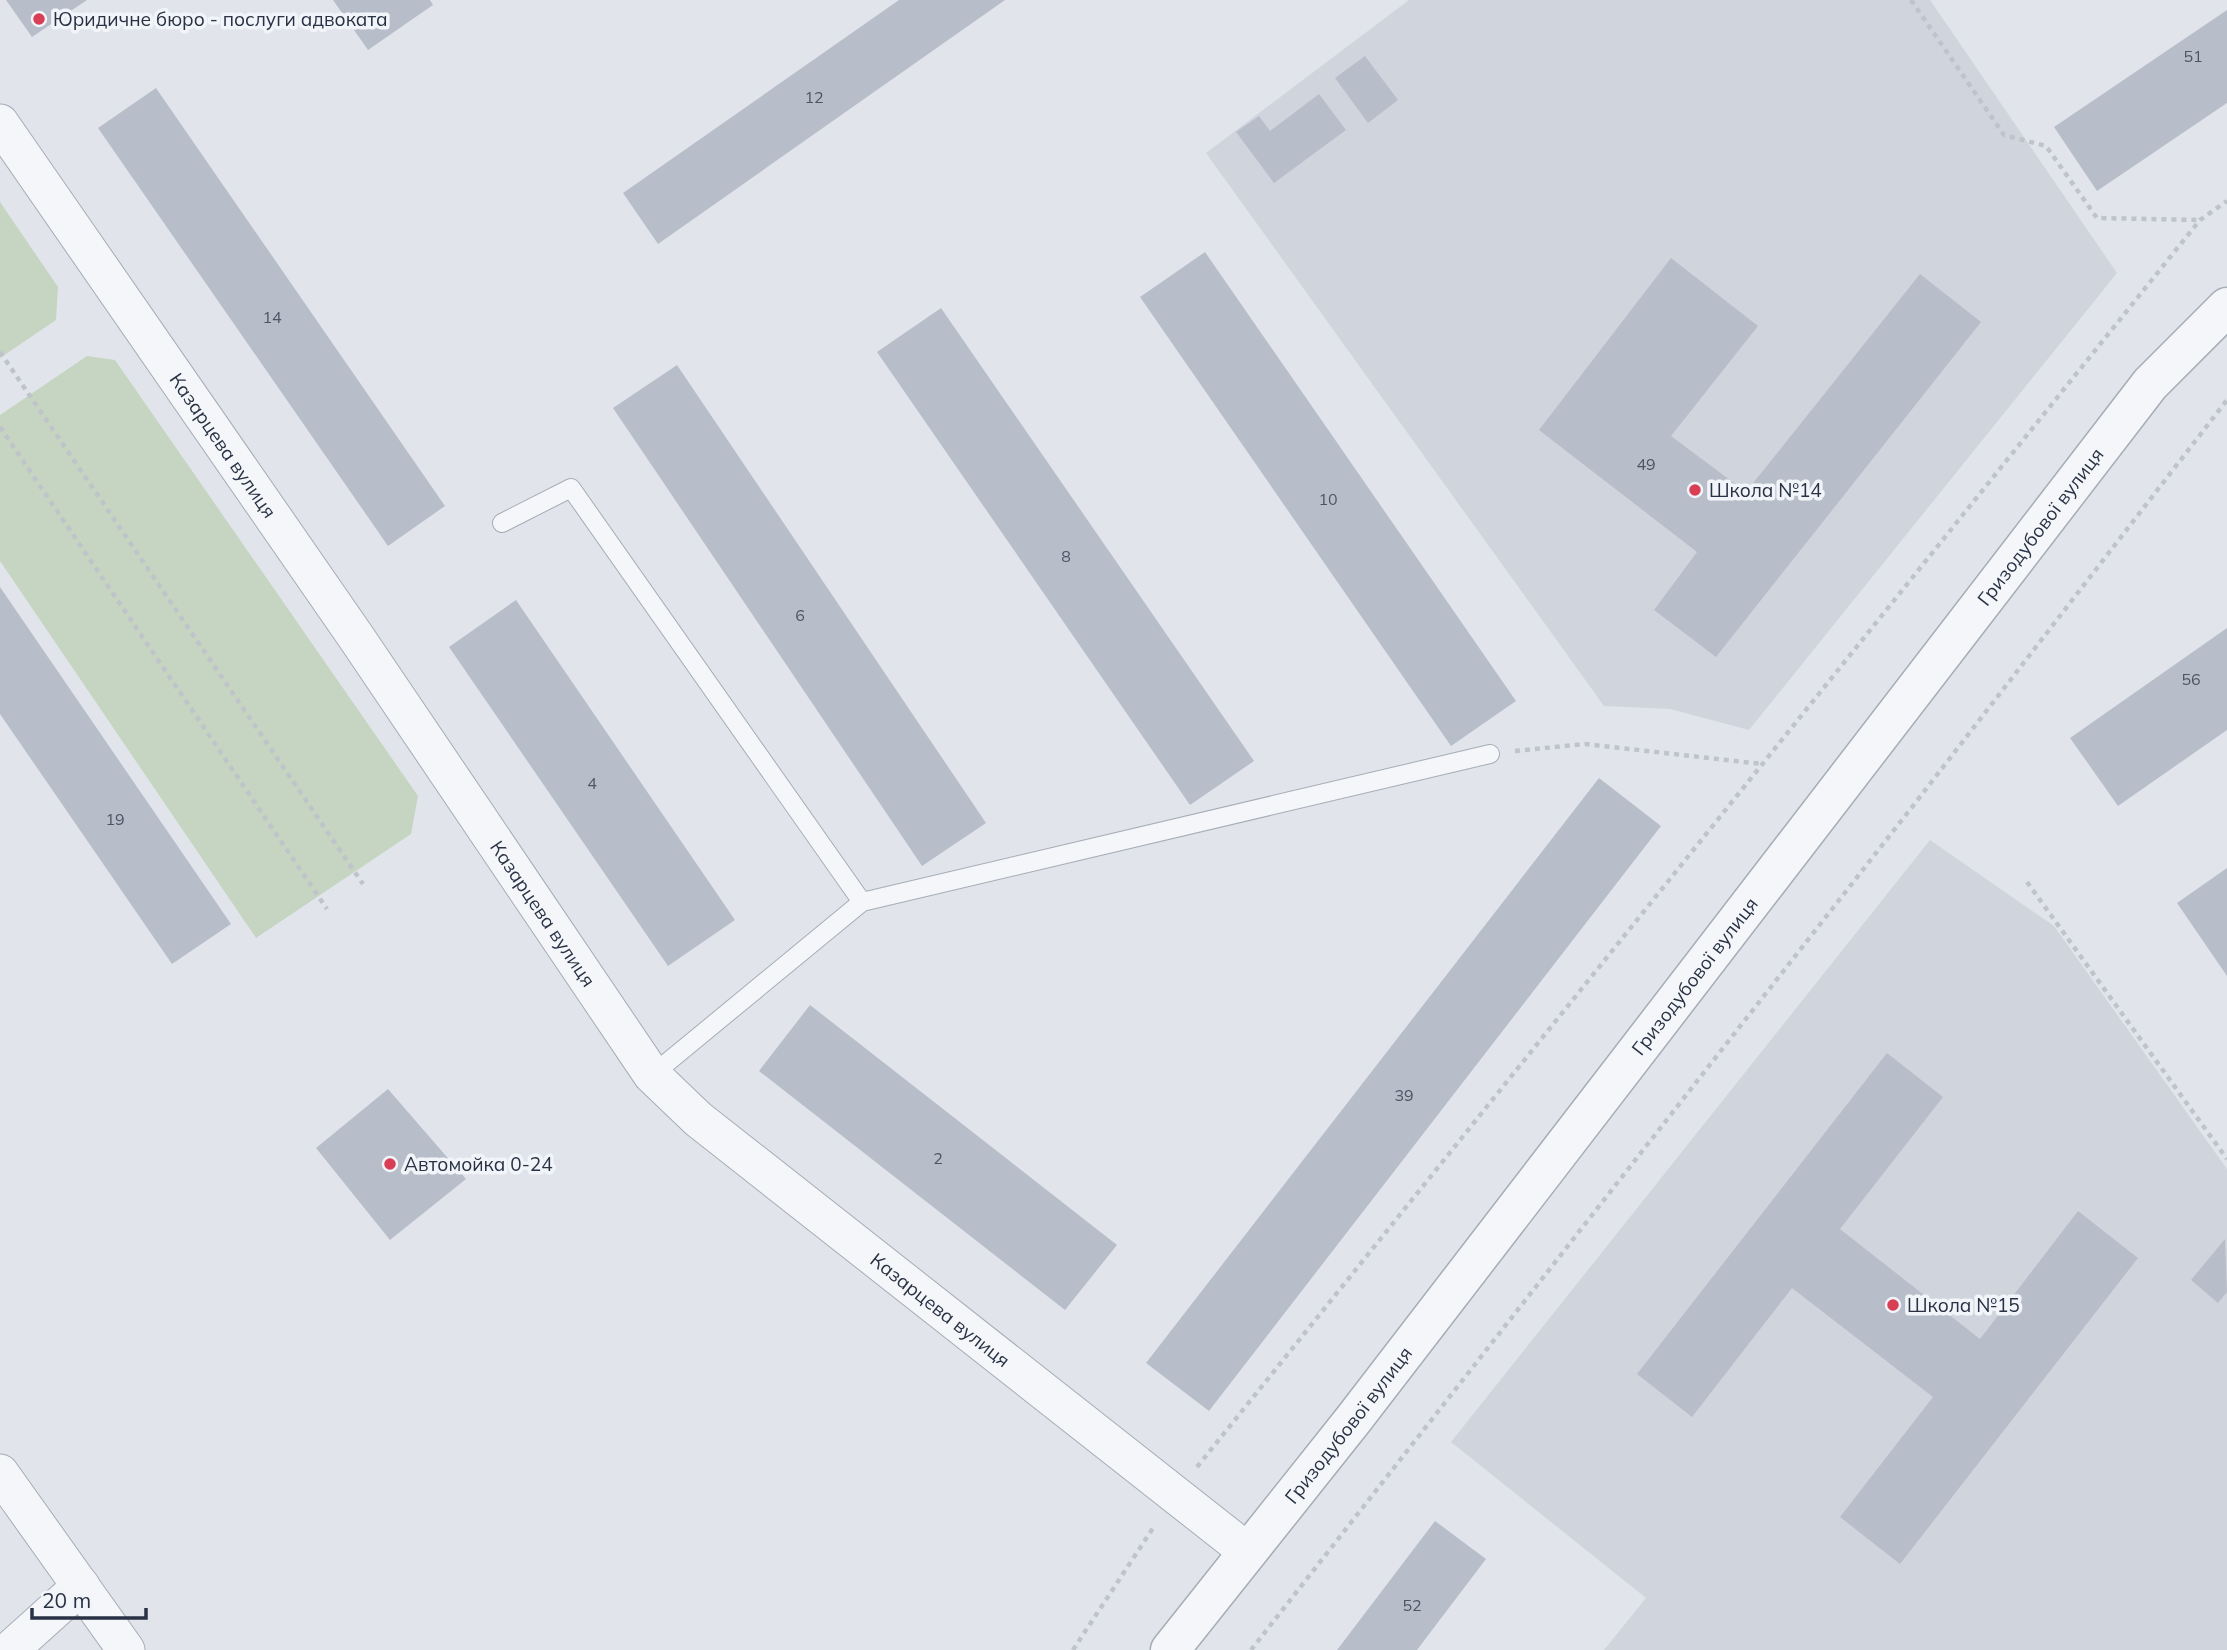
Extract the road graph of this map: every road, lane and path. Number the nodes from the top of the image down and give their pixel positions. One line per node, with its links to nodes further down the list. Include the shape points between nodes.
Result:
1 (1911, 0): 4 (path, via 2004,135 2046,146 2097,218)
2 (0, 123): 16 (street, Казарцева вулиця)
3 (2227, 201): 4 (path)
4 (2200, 220): 11 (path)
5 (2227, 307): 20 (street, Гризодубової вулиця, via 2150,384)
6 (0, 352): 13 (path)
7 (2227, 400): 26 (path)
8 (0, 427): 15 (path)
9 (502, 523): 14 (lane, via 571,488)
10 (1490, 754): 11 (path, via 1585,744); 14 (lane)
11 (1762, 764): 19 (path)
12 (2027, 882): 17 (path)
13 (363, 884)
14 (862, 902): 16 (lane)
15 (327, 909)
16 (652, 1074): 19 (street, Казарцева вулиця, via 698,1119)
17 (2227, 1159)
18 (0, 1473): 21 (street)
19 (1174, 1494): 20 (street, Казарцева вулиця); 24 (path)
20 (1248, 1552): 25 (street, Гризодубової вулиця)
21 (81, 1587): 22 (street); 23 (street)
22 (10, 1650)
23 (126, 1650)
24 (1073, 1650)
25 (1170, 1650)
26 (1251, 1650)

